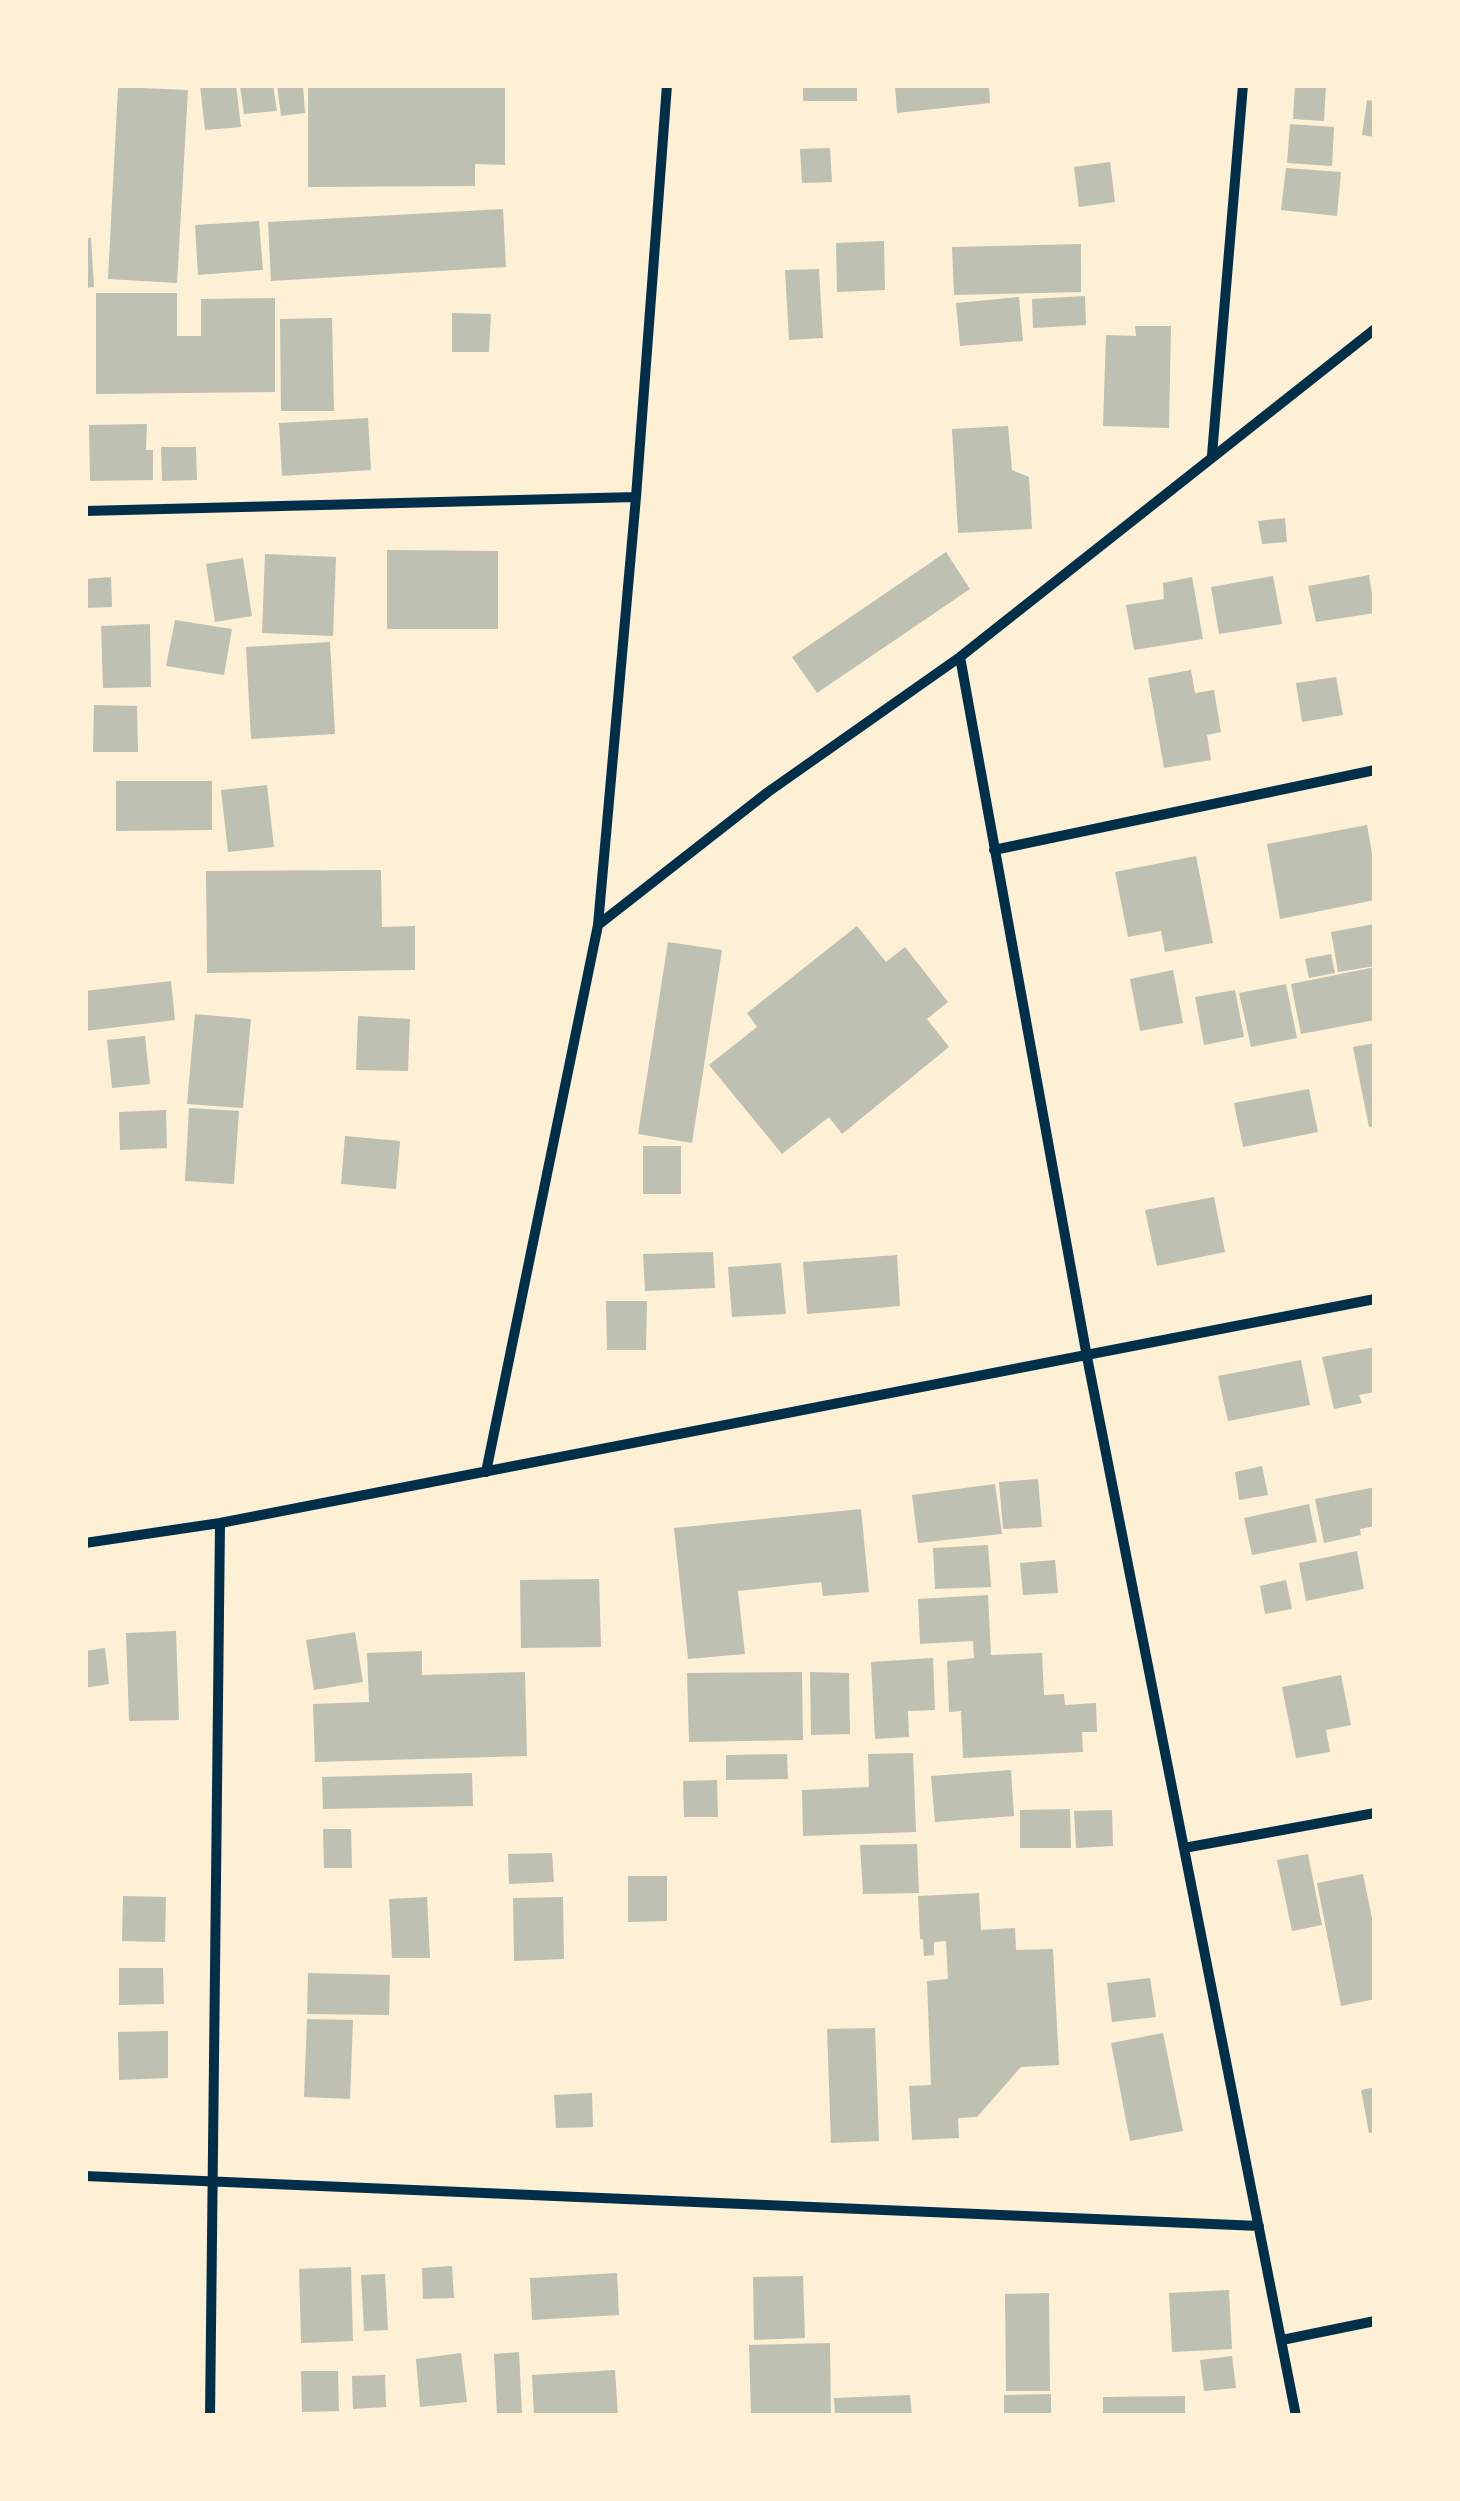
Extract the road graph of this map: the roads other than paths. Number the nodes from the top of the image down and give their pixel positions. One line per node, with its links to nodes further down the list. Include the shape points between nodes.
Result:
1 (667, 85): 5 (street)
2 (1244, 85): 4 (street)
3 (1375, 329): 4 (street)
4 (1212, 455): 7 (street)
5 (636, 498): 6 (street); 10 (street)
6 (85, 511)
7 (960, 657): 9 (street); 10 (street, via 768,792)
8 (1375, 770): 9 (street)
9 (994, 850): 12 (street)
10 (598, 925): 13 (street)
11 (1375, 1299): 12 (street)
12 (1087, 1357): 13 (street); 17 (street)
13 (486, 1472): 14 (street)
14 (220, 1523): 15 (street); 19 (street)
15 (85, 1543)
16 (1375, 1813): 17 (street)
17 (1184, 1848): 20 (street)
18 (85, 2176): 19 (street)
19 (213, 2180): 20 (street); 23 (street)
20 (1259, 2226): 22 (street)
21 (1375, 2322): 22 (street)
22 (1282, 2340): 24 (street)
23 (210, 2416)
24 (1296, 2416)

